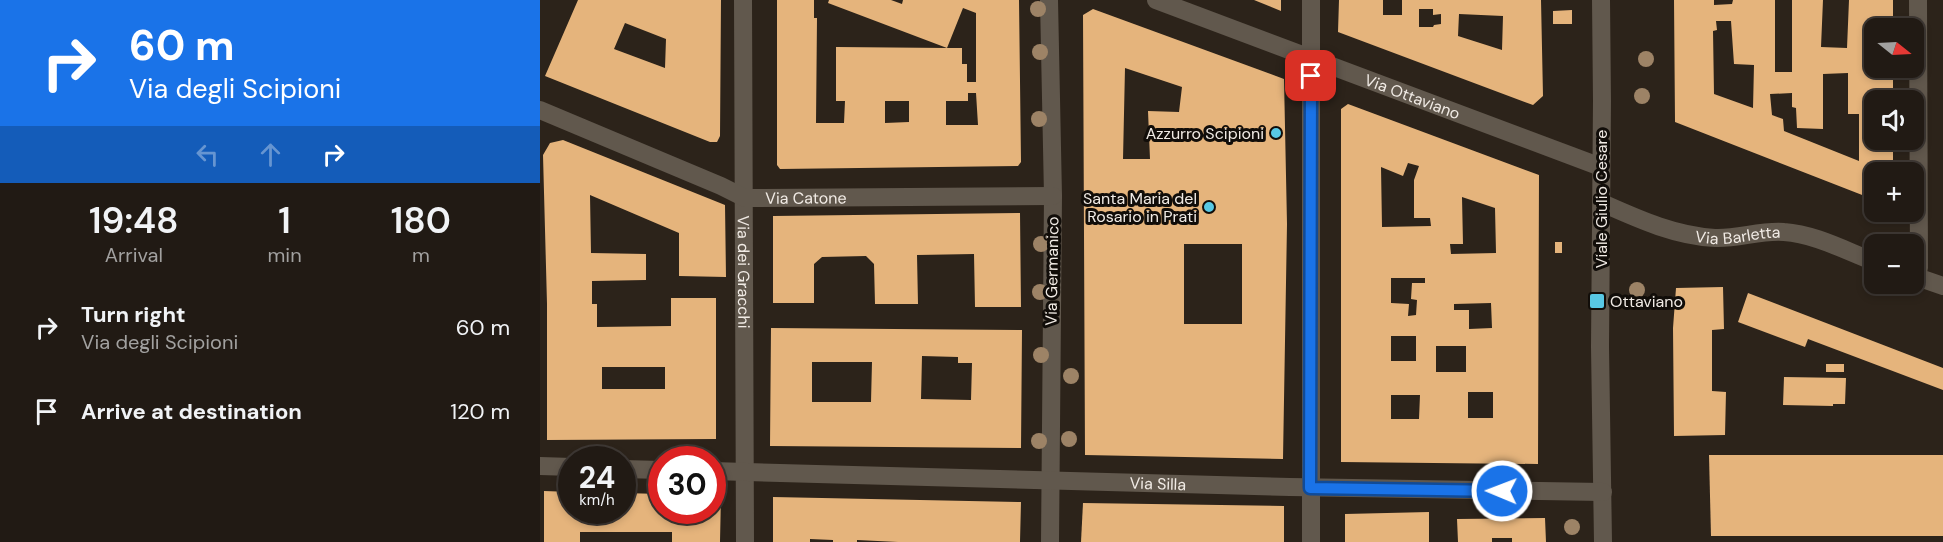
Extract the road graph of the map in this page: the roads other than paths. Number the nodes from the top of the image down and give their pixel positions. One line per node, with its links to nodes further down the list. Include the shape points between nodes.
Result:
1 (743, 0): 11 (street, Via dei Gracchi)
2 (1049, 0): 10 (street, Via Germanico)
3 (1156, 0): 7 (street, Via Ottaviano)
4 (1311, 0): 7 (street)
5 (1601, 0): 9 (street, Viale Giulio Cesare)
6 (1918, 0): 13 (street)
7 (1311, 58): 9 (street, Via Ottaviano); 22 (street)
8 (540, 110): 11 (street, Via Catone)
9 (1601, 167): 12 (street, Viale Giulio Cesare)
10 (1053, 195): 11 (street, Via Catone); 21 (street, Via Germanico)
11 (745, 198): 20 (street, Via dei Gracchi)
12 (1602, 203): 14 (street, Via Barletta, via 1676,232 1716,238 1784,232); 23 (street, Viale Giulio Cesare)
13 (1919, 234)
14 (1864, 258)
15 (1924, 276): 16 (street)
16 (1943, 286)
17 (540, 466): 18 (street)
18 (558, 467)
19 (726, 471): 20 (street, Via Silla)
20 (745, 472): 21 (street, Via Silla); 24 (street, Via dei Gracchi)
21 (1050, 480): 22 (street, Via Silla); 25 (street, Via Germanico)
22 (1310, 488): 23 (street, Via Silla); 26 (street)
23 (1603, 492): 27 (street, Viale Giulio Cesare)
24 (746, 542)
25 (1050, 542)
26 (1311, 542)
27 (1603, 542)

